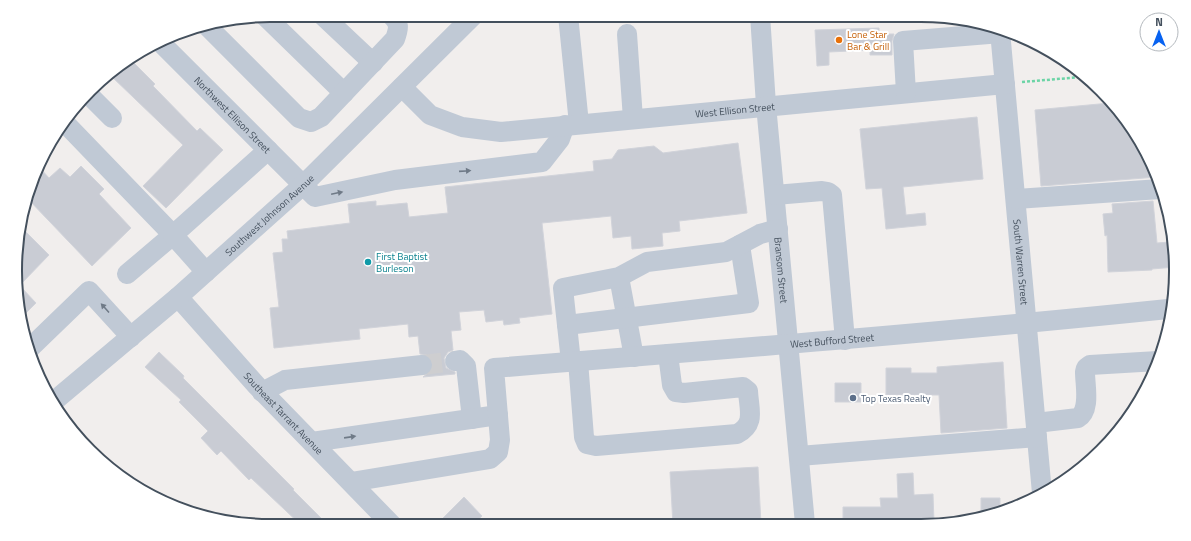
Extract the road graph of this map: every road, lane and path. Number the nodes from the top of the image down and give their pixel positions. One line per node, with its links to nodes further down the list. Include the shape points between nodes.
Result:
1 (271, 22): 16 (street)
2 (330, 22): 12 (street)
3 (397, 22): 12 (street, via 399,29 395,39)
4 (464, 22): 15 (street, Southwest Johnson Avenue)
5 (568, 22): 22 (street)
6 (760, 22): 19 (street, Bransom Street)
7 (209, 29): 16 (street, via 300,118 311,122 321,117)
8 (993, 33): 17 (street, via 903,41)
9 (627, 34): 21 (street)
10 (1000, 35): 14 (street, South Warren Street)
11 (164, 46): 24 (street, Northwest Ellison Street)
12 (373, 62): 16 (street)
13 (1077, 77): 14 (path)
14 (1005, 84): 17 (street, West Ellison Street); 28 (street, South Warren Street)
15 (402, 87): 22 (street, West Ellison Street, via 430,115 462,127 502,132); 25 (street, Southwest Johnson Avenue)
16 (344, 93)
17 (906, 93): 19 (street, West Ellison Street)
18 (92, 98): 20 (street)
19 (766, 105): 21 (street, West Ellison Street); 27 (street, Bransom Street)
20 (112, 118)
21 (633, 119): 22 (street, West Ellison Street)
22 (572, 125): 25 (street, Northwest Ellison Street, one-way to 22, via 315,197 395,180 542,162)
23 (68, 126): 30 (street)
24 (268, 150): 25 (street, Northwest Ellison Street); 30 (street)
25 (303, 185): 32 (street, Southwest Johnson Avenue)
26 (1155, 188): 28 (street)
27 (775, 195): 29 (street, Bransom Street); 41 (street, via 822,191 832,196)
28 (1016, 199): 38 (street, South Warren Street)
29 (778, 229): 31 (street, via 760,234); 43 (street, Bransom Street)
30 (173, 235): 32 (street); 33 (street)
31 (740, 245): 34 (street, via 726,252 647,262); 37 (street, via 749,303)
32 (206, 272): 35 (street, Southwest Johnson Avenue)
33 (127, 274)
34 (619, 278): 37 (street); 39 (street, via 564,288)
35 (178, 297): 40 (street, Southwest Johnson Avenue); 50 (street, Southeast Tarrant Avenue)
36 (1166, 309): 38 (street, West Bufford Street)
37 (627, 318): 39 (street); 45 (street)
38 (1026, 324): 41 (street, West Bufford Street); 54 (street, South Warren Street)
39 (567, 325): 48 (street)
40 (130, 337): 42 (street, one-way to 42, via 89,291); 51 (street, Southwest Johnson Avenue)
41 (845, 340): 43 (street, West Bufford Street)
42 (33, 345)
43 (788, 345): 44 (street, West Bufford Street); 56 (street, Bransom Street)
44 (668, 354): 45 (street, West Bufford Street); 48 (street, via 672,385 676,392 743,387 748,391 750,420 745,430 737,434 596,446 587,444)
45 (634, 357): 48 (street, West Bufford Street)
46 (455, 361): 53 (street, via 460,360 466,366)
47 (1152, 361): 54 (street, via 1090,365 1084,372 1084,415)
48 (574, 362): 52 (street, West Bufford Street, via 494,368)
49 (422, 365): 50 (street, via 285,380)
50 (262, 392): 55 (street, Southeast Tarrant Avenue)
51 (57, 398)
52 (498, 415): 53 (street); 57 (street, via 498,452 490,459)
53 (472, 419): 55 (street, one-way to 53)
54 (1037, 430): 56 (street); 58 (street, South Warren Street)
55 (312, 442): 57 (street, Southeast Tarrant Avenue)
56 (799, 456): 60 (street, Bransom Street)
57 (350, 482): 59 (street, Southeast Tarrant Avenue)
58 (1042, 488)
59 (386, 519)
60 (805, 519)

